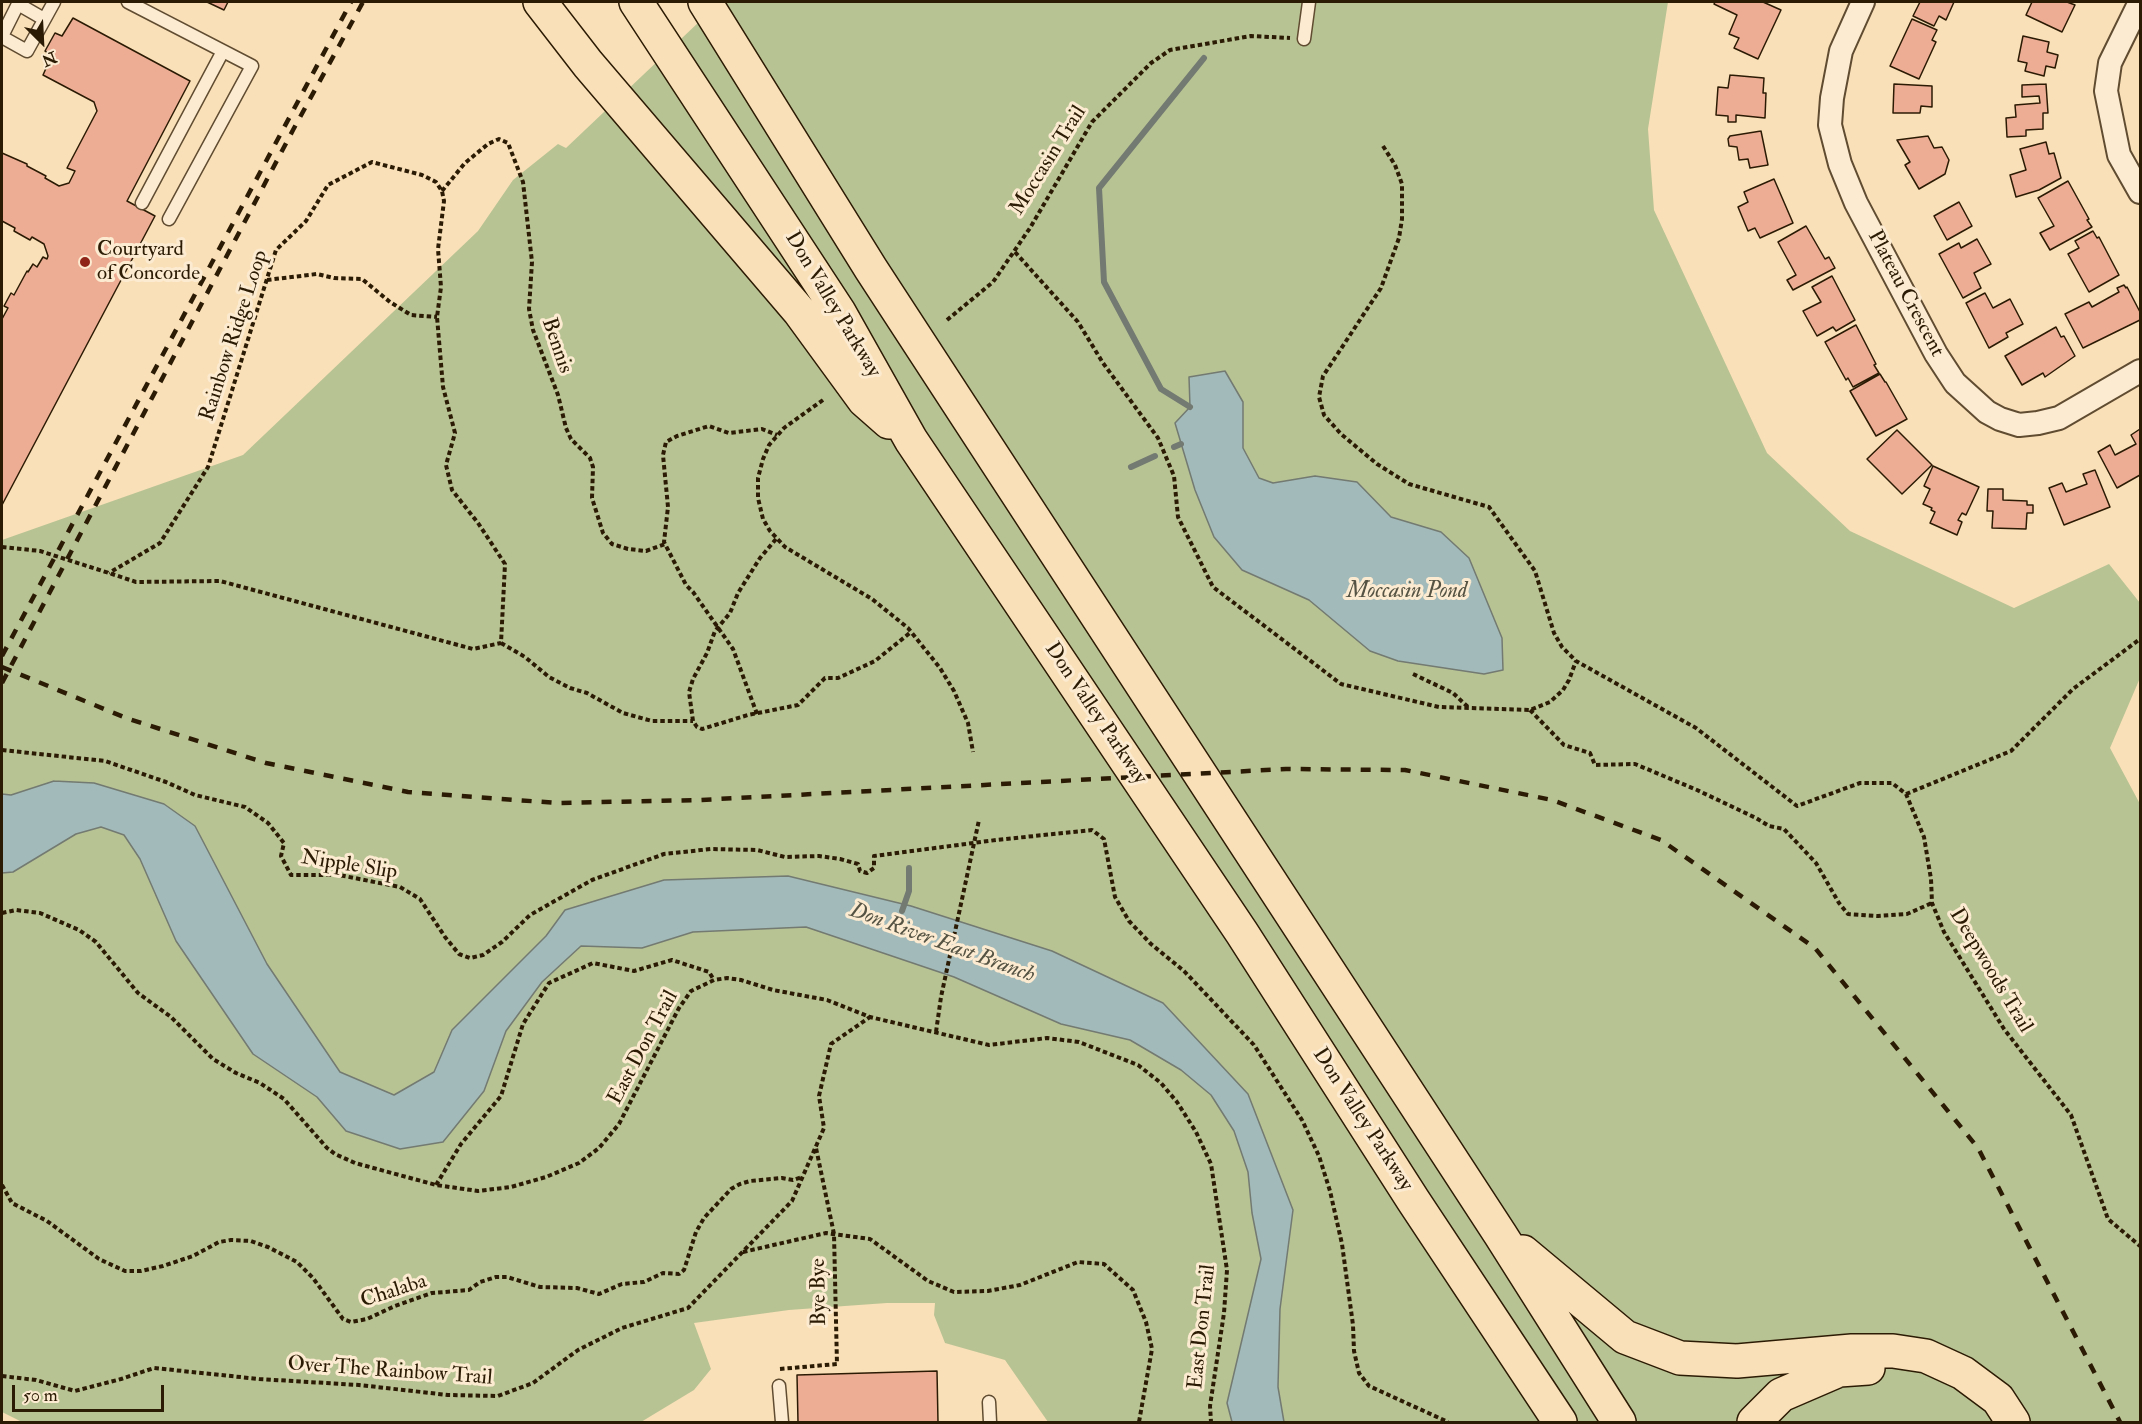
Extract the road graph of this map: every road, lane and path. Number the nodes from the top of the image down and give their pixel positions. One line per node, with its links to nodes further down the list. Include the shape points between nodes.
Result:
1 (54, 2): 9 (lane)
2 (128, 2): 12 (lane)
3 (540, 2): 25 (highway, via 588,64 799,311 864,400)
4 (636, 2): 25 (highway, Don Valley Parkway, via 839,312)
5 (705, 2): 55 (highway, via 872,269)
6 (1309, 2): 11 (lane)
7 (1863, 2): 22 (street, Plateau Crescent, via 1842,51 1830,125 1856,203 1936,354 1955,382 1987,412 2019,425 2059,418)
8 (2140, 2): 15 (street, via 2110,63 2106,91 2120,155)
9 (44, 19): 10 (lane, via 27,51); 10 (lane, via 18,4)
10 (2, 37)
11 (1304, 39): 18 (path, Moccasin Trail, via 1251,36 1170,50 1151,63 1092,122)
12 (223, 51): 16 (lane); 17 (lane, via 252,66)
13 (1383, 146): 34 (path, via 1402,184 1399,238 1380,288 1323,376 1319,397 1324,415 1377,464 1409,484 1490,507 1535,571 1554,633)
14 (442, 191): 19 (path, Rainbow Ridge Loop, via 436,182 422,176 372,162 328,185 306,221 276,250); 20 (path); 27 (path, Bennis, via 465,163 488,144 500,140 508,143 522,182 526,208 533,330 571,439 590,458 592,498 603,533 612,544 628,549 645,551)
15 (2140, 192)
16 (141, 203)
17 (169, 219)
18 (1015, 252): 21 (path, Moccasin Trail, via 993,282); 36 (path, via 1078,322 1158,438 1174,476 1178,517 1213,587 1341,684 1439,707)
19 (267, 280): 20 (path, via 317,274 362,279 411,315); 29 (path, Rainbow Ridge Loop, via 208,467 160,543)
20 (437, 317): 33 (path, via 443,387 455,433 446,465 452,490 505,564)
21 (947, 320)
22 (2140, 371)
23 (823, 400): 24 (path)
24 (777, 435): 26 (path, via 763,459 758,478 762,514); 27 (path, via 762,429 729,433 709,426 676,435 666,442)
25 (911, 440): 66 (highway, Don Valley Parkway, via 1242,933)
26 (776, 539): 30 (path); 31 (path, via 797,556 872,599)
27 (665, 544): 30 (path, via 686,585)
28 (2, 547): 29 (path, via 40,551)
29 (109, 573): 33 (path, via 136,582 220,581 473,649)
30 (718, 627): 38 (path, via 740,663); 39 (path, via 689,692)
31 (911, 632): 38 (path, via 875,661 838,678 825,678 798,705); 41 (path, via 954,691 968,723)
32 (2140, 639): 42 (path, via 2073,689 2011,751)
33 (501, 643): 39 (path, via 549,677 623,712 652,721)
34 (1576, 661): 37 (path, via 1563,690 1550,702); 42 (path, via 1696,728 1797,806 1860,783 1892,783)
35 (1413, 674): 36 (path, via 1453,693)
36 (1469, 708): 37 (path)
37 (1530, 710): 45 (path, via 1564,745 1590,753 1596,765 1635,764 1769,826 1784,829 1816,863 1848,914 1907,914)
38 (757, 714): 39 (path, via 702,729)
39 (693, 721)
40 (2, 750): 44 (path, Nipple Slip, via 105,761 195,795 245,807 268,823 284,843 281,856 291,875 339,875 400,887 420,899 459,954 470,958 483,955 530,915 592,880 664,854 757,850 785,857 840,859 858,864 867,873 874,868 874,856)
41 (973, 752)
42 (1906, 794): 45 (path, Deepwoods Trail, via 1924,837)
43 (979, 820): 44 (path)
44 (975, 843): 49 (path); 65 (path, via 1092,830 1104,839 1115,897 1129,921 1254,1045 1302,1120 1319,1156 1342,1244 1353,1351 1359,1373 1369,1386)
45 (1932, 903): 56 (path, Deepwoods Trail, via 1944,932 2004,1029 2071,1115 2108,1219)
46 (2, 913): 53 (path, East Don Trail, via 40,913 96,942 138,993 171,1017 213,1059 284,1099 335,1154)
47 (714, 980): 48 (path, East Don Trail, via 741,980 827,1000); 53 (path, East Don Trail, via 691,991 679,1008 619,1124 600,1148 579,1163 511,1187 478,1191); 53 (path, via 709,972 672,960 634,971 593,963 549,983 523,1024 501,1096 461,1144)
48 (870, 1017): 49 (path, East Don Trail); 50 (path, Over The Rainbow Trail, via 831,1044 819,1096 824,1128)
49 (936, 1032): 64 (path, East Don Trail, via 989,1045 1047,1038 1079,1042 1138,1065 1177,1102 1211,1164 1227,1270)
50 (816, 1147): 51 (path, Over The Rainbow Trail); 54 (path, Bye Bye)
51 (803, 1176): 52 (path, Chalaba, via 793,1180 750,1181 731,1189 704,1218 679,1274 622,1284 599,1294 496,1277 469,1290 432,1293 351,1322 343,1319 297,1262 268,1247 251,1241 219,1242 163,1266 125,1271 99,1259 47,1221 12,1203); 57 (path, Over The Rainbow Trail, via 792,1201)
52 (2, 1185)
53 (436, 1185)
54 (834, 1234): 57 (path); 59 (path, Bye Bye, via 837,1364 779,1369); 63 (path, via 870,1239 928,1281 954,1292 1020,1285 1078,1262 1104,1264 1133,1290 1152,1349)
55 (1500, 1234): 67 (highway); 70 (highway, via 1625,1337 1680,1358 1737,1361 1852,1351 1926,1356 1963,1373 1998,1399)
56 (2140, 1246)
57 (742, 1252): 58 (path, Over The Rainbow Trail, via 688,1308 622,1328 578,1350 533,1383 498,1396 448,1395 154,1368 75,1390)
58 (2, 1376)
59 (779, 1386): 61 (lane)
60 (989, 1402): 62 (lane)
61 (782, 1422)
62 (990, 1422)
63 (1139, 1422)
64 (1211, 1422)
65 (1448, 1422)
66 (1560, 1422)
67 (1619, 1422)
68 (1754, 1422): 69 (highway, via 1781,1395 1839,1370 1883,1367 1916,1370 1954,1384)
69 (1989, 1422)
70 (2013, 1422)

